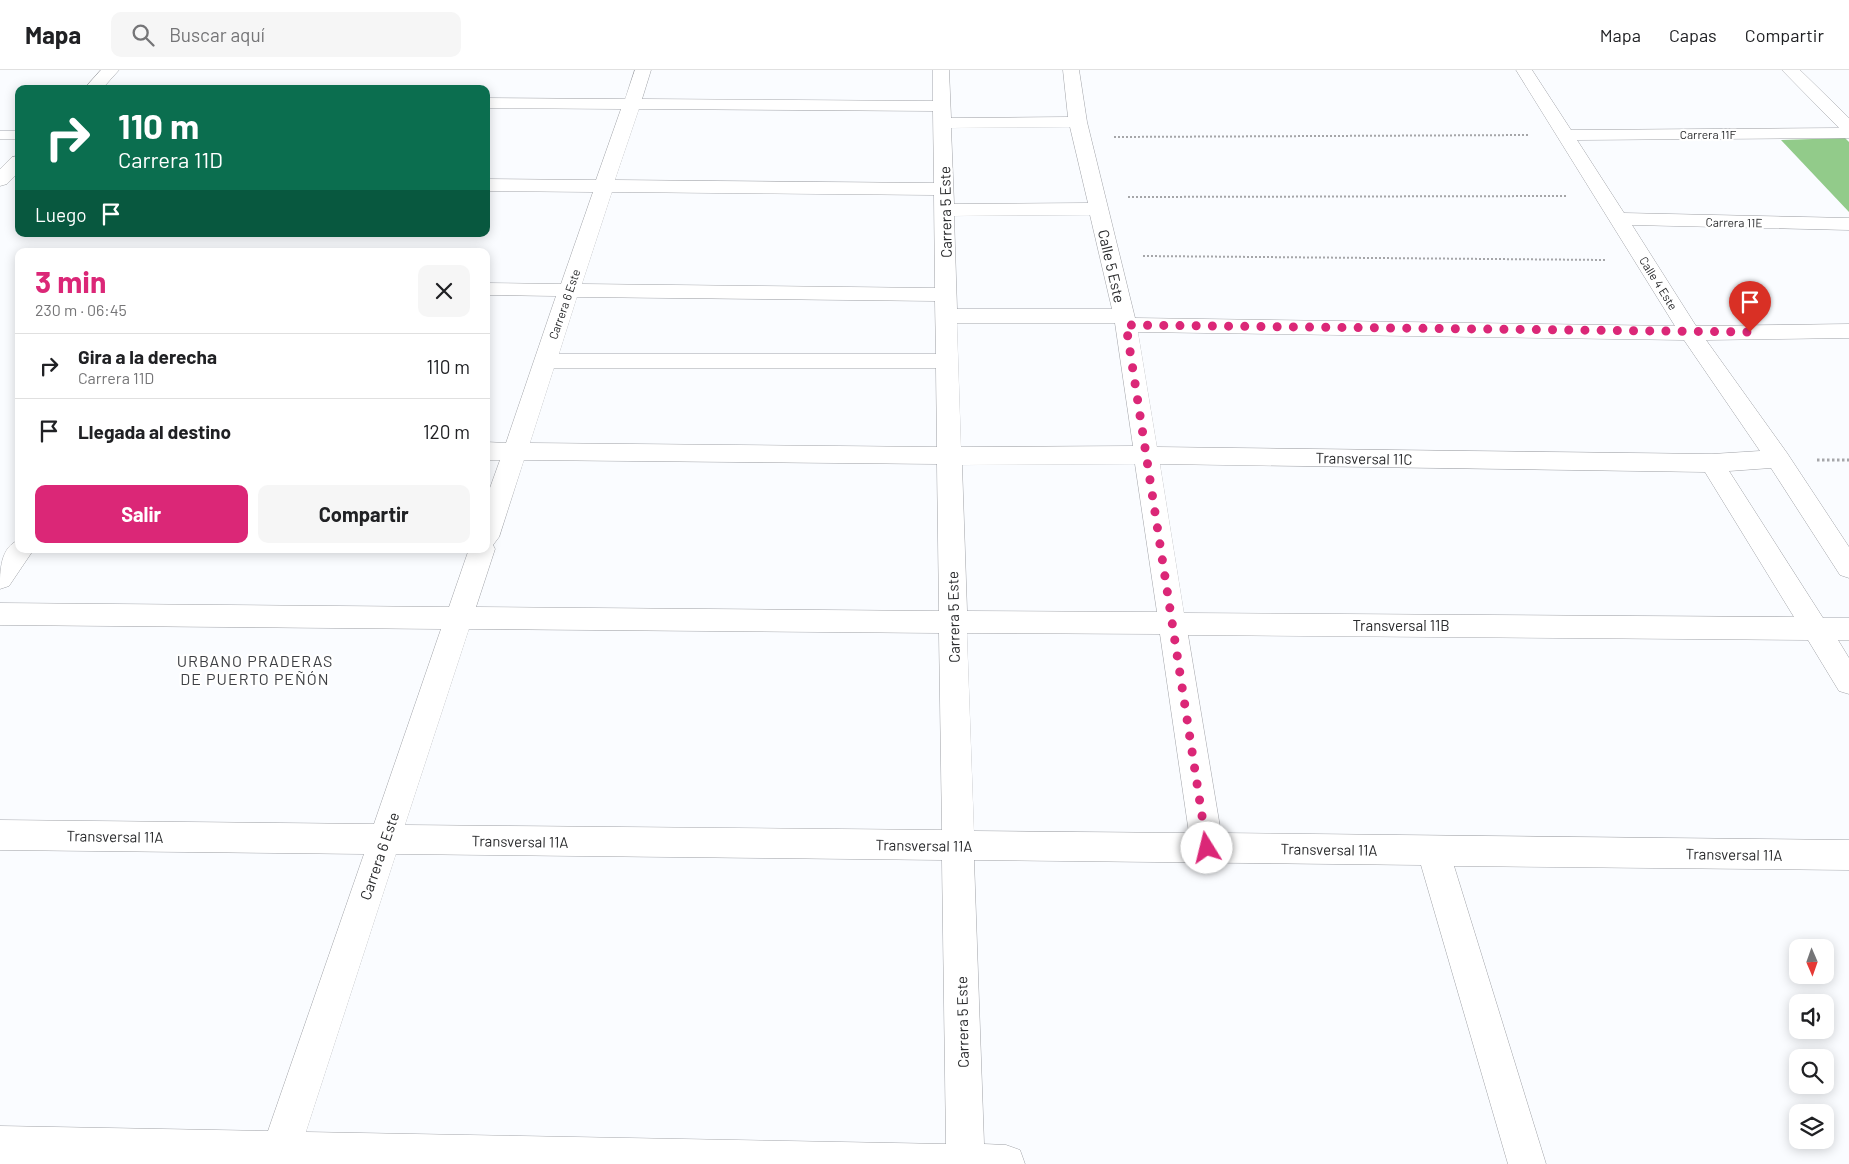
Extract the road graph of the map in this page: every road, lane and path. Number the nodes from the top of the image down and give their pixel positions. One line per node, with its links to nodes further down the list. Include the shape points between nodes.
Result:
1 (111, 70): 7 (street)
2 (642, 70): 9 (street, Carrera 6 Este)
3 (941, 70): 10 (street, Carrera 5 Este)
4 (1071, 70): 12 (street, Calle 5 Este)
5 (1524, 70): 16 (street, Calle 4 Este)
6 (1790, 70): 11 (street)
7 (96, 85)
8 (490, 103): 9 (street)
9 (631, 104): 10 (street); 20 (street, Carrera 6 Este)
10 (942, 114): 12 (street); 22 (street, Carrera 5 Este)
11 (1849, 128)
12 (1080, 130): 16 (path); 23 (street, Calle 5 Este)
13 (1849, 133): 16 (street, Carrera 11F)
14 (0, 135): 15 (lane)
15 (15, 135)
16 (1566, 135): 21 (street, Calle 4 Este)
17 (15, 165): 18 (street)
18 (0, 180)
19 (490, 185): 20 (street)
20 (604, 186): 22 (street); 29 (street, Carrera 6 Este)
21 (1605, 196): 23 (path); 24 (street, Calle 4 Este)
22 (944, 199): 23 (street); 30 (street, Carrera 5 Este)
23 (1097, 203): 26 (street, Calle 5 Este)
24 (1620, 219): 25 (street, Carrera 11E); 27 (street, Calle 4 Este)
25 (1849, 224)
26 (1109, 255): 27 (path); 31 (street, Calle 5 Este)
27 (1645, 260): 33 (street, Calle 4 Este)
28 (490, 290): 29 (street)
29 (569, 291): 30 (street); 34 (street, Carrera 6 Este)
30 (947, 305): 31 (street); 35 (street, Carrera 5 Este)
31 (1125, 320): 33 (street); 38 (street, Calle 5 Este)
32 (1849, 331): 33 (street)
33 (1690, 333): 40 (street, Calle 4 Este)
34 (545, 361): 35 (street); 37 (street, Carrera 6 Este)
35 (948, 361): 39 (street, Carrera 5 Este)
36 (490, 451): 37 (street, Transversal 11C)
37 (515, 452): 39 (street, Transversal 11C); 42 (street, Carrera 6 Este)
38 (1146, 455): 39 (street, Transversal 11C); 41 (street, Transversal 11C); 50 (street, Calle 5 Este)
39 (950, 456): 49 (street, Carrera 5 Este)
40 (1778, 459): 41 (street, Transversal 11C); 45 (street, Calle 4 Este)
41 (1712, 462): 51 (street)
42 (490, 525)
43 (18, 553): 46 (street)
44 (481, 553): 48 (street, Carrera 6 Este)
45 (1849, 568)
46 (0, 579)
47 (0, 614): 48 (street, Transversal 11B)
48 (459, 618): 49 (street, Transversal 11B); 55 (street, Carrera 6 Este)
49 (954, 622): 50 (street, Transversal 11B); 56 (street, Carrera 5 Este)
50 (1173, 624): 51 (street, Transversal 11B); 57 (street, Calle 5 Este)
51 (1816, 628): 52 (street, Transversal 11B); 53 (street)
52 (1849, 629)
53 (1849, 682)
54 (0, 835): 55 (street, Transversal 11A)
55 (385, 840): 56 (street, Transversal 11A); 61 (street, Carrera 6 Este)
56 (958, 846): 57 (street, Transversal 11A); 62 (street, Carrera 5 Este)
57 (1207, 848): 58 (street, Transversal 11A)
58 (1433, 850): 59 (street, Transversal 11A); 64 (street)
59 (1849, 855)
60 (0, 1145): 61 (street)
61 (278, 1157): 62 (street)
62 (965, 1164): 63 (street)
63 (1006, 1164)
64 (1527, 1164)

